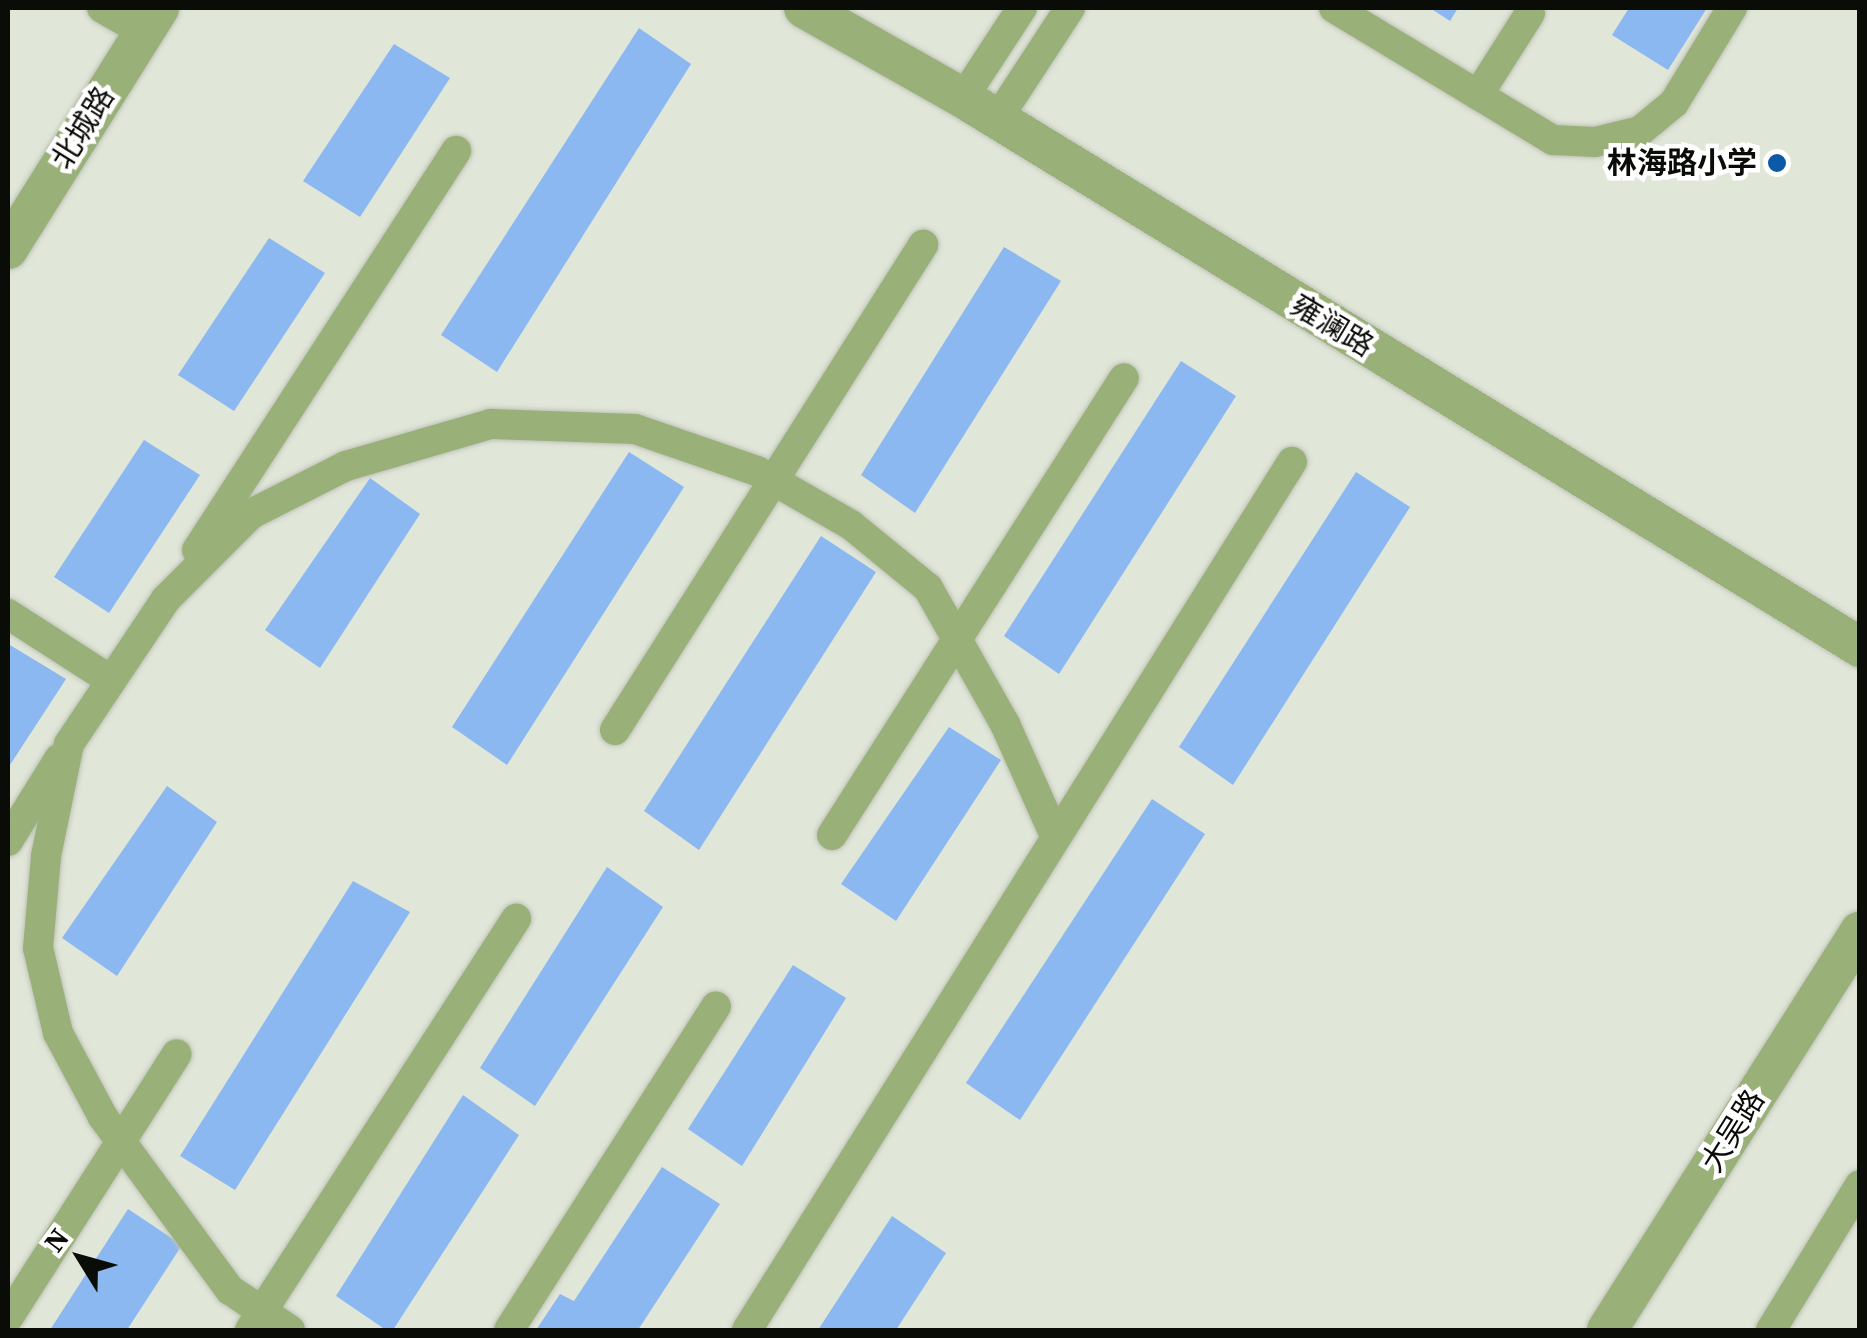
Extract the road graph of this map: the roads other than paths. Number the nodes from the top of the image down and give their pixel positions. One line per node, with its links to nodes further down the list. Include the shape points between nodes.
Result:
1 (102, 8): 8 (street)
2 (804, 8): 10 (street, 雍澜路)
3 (1022, 8): 10 (street)
4 (1070, 8): 11 (street)
5 (1334, 8): 9 (street)
6 (1732, 8): 9 (street, via 1674,103 1640,131 1594,142 1552,140)
7 (1530, 12): 9 (street)
8 (151, 20): 14 (street, 北城路)
9 (1478, 95)
10 (963, 98): 11 (street, 雍澜路)
11 (996, 121): 21 (street, 雍澜路)
12 (456, 151): 18 (street)
13 (923, 245): 17 (street)
14 (8, 249)
15 (1124, 378): 20 (street)
16 (1292, 462): 26 (street)
17 (774, 480): 18 (street, via 635,429 491,424 346,466 251,514); 20 (street, via 851,525 928,588); 23 (street)
18 (166, 599): 22 (street)
19 (8, 614): 22 (street)
20 (957, 640): 25 (street); 26 (street)
21 (1860, 647)
22 (109, 678): 24 (street)
23 (615, 730)
24 (69, 744): 27 (street); 32 (street, via 46,856 38,948 58,1033)
25 (832, 836)
26 (1056, 836): 39 (street)
27 (8, 841)
28 (516, 919): 35 (street)
29 (1860, 931): 36 (street, 大吴路)
30 (716, 1006): 38 (street)
31 (177, 1054): 32 (street)
32 (121, 1142): 34 (street); 35 (street)
33 (1860, 1185): 40 (street)
34 (8, 1318)
35 (256, 1321): 37 (street)
36 (1618, 1327)
37 (290, 1330)
38 (509, 1330)
39 (746, 1330)
40 (1771, 1330)

